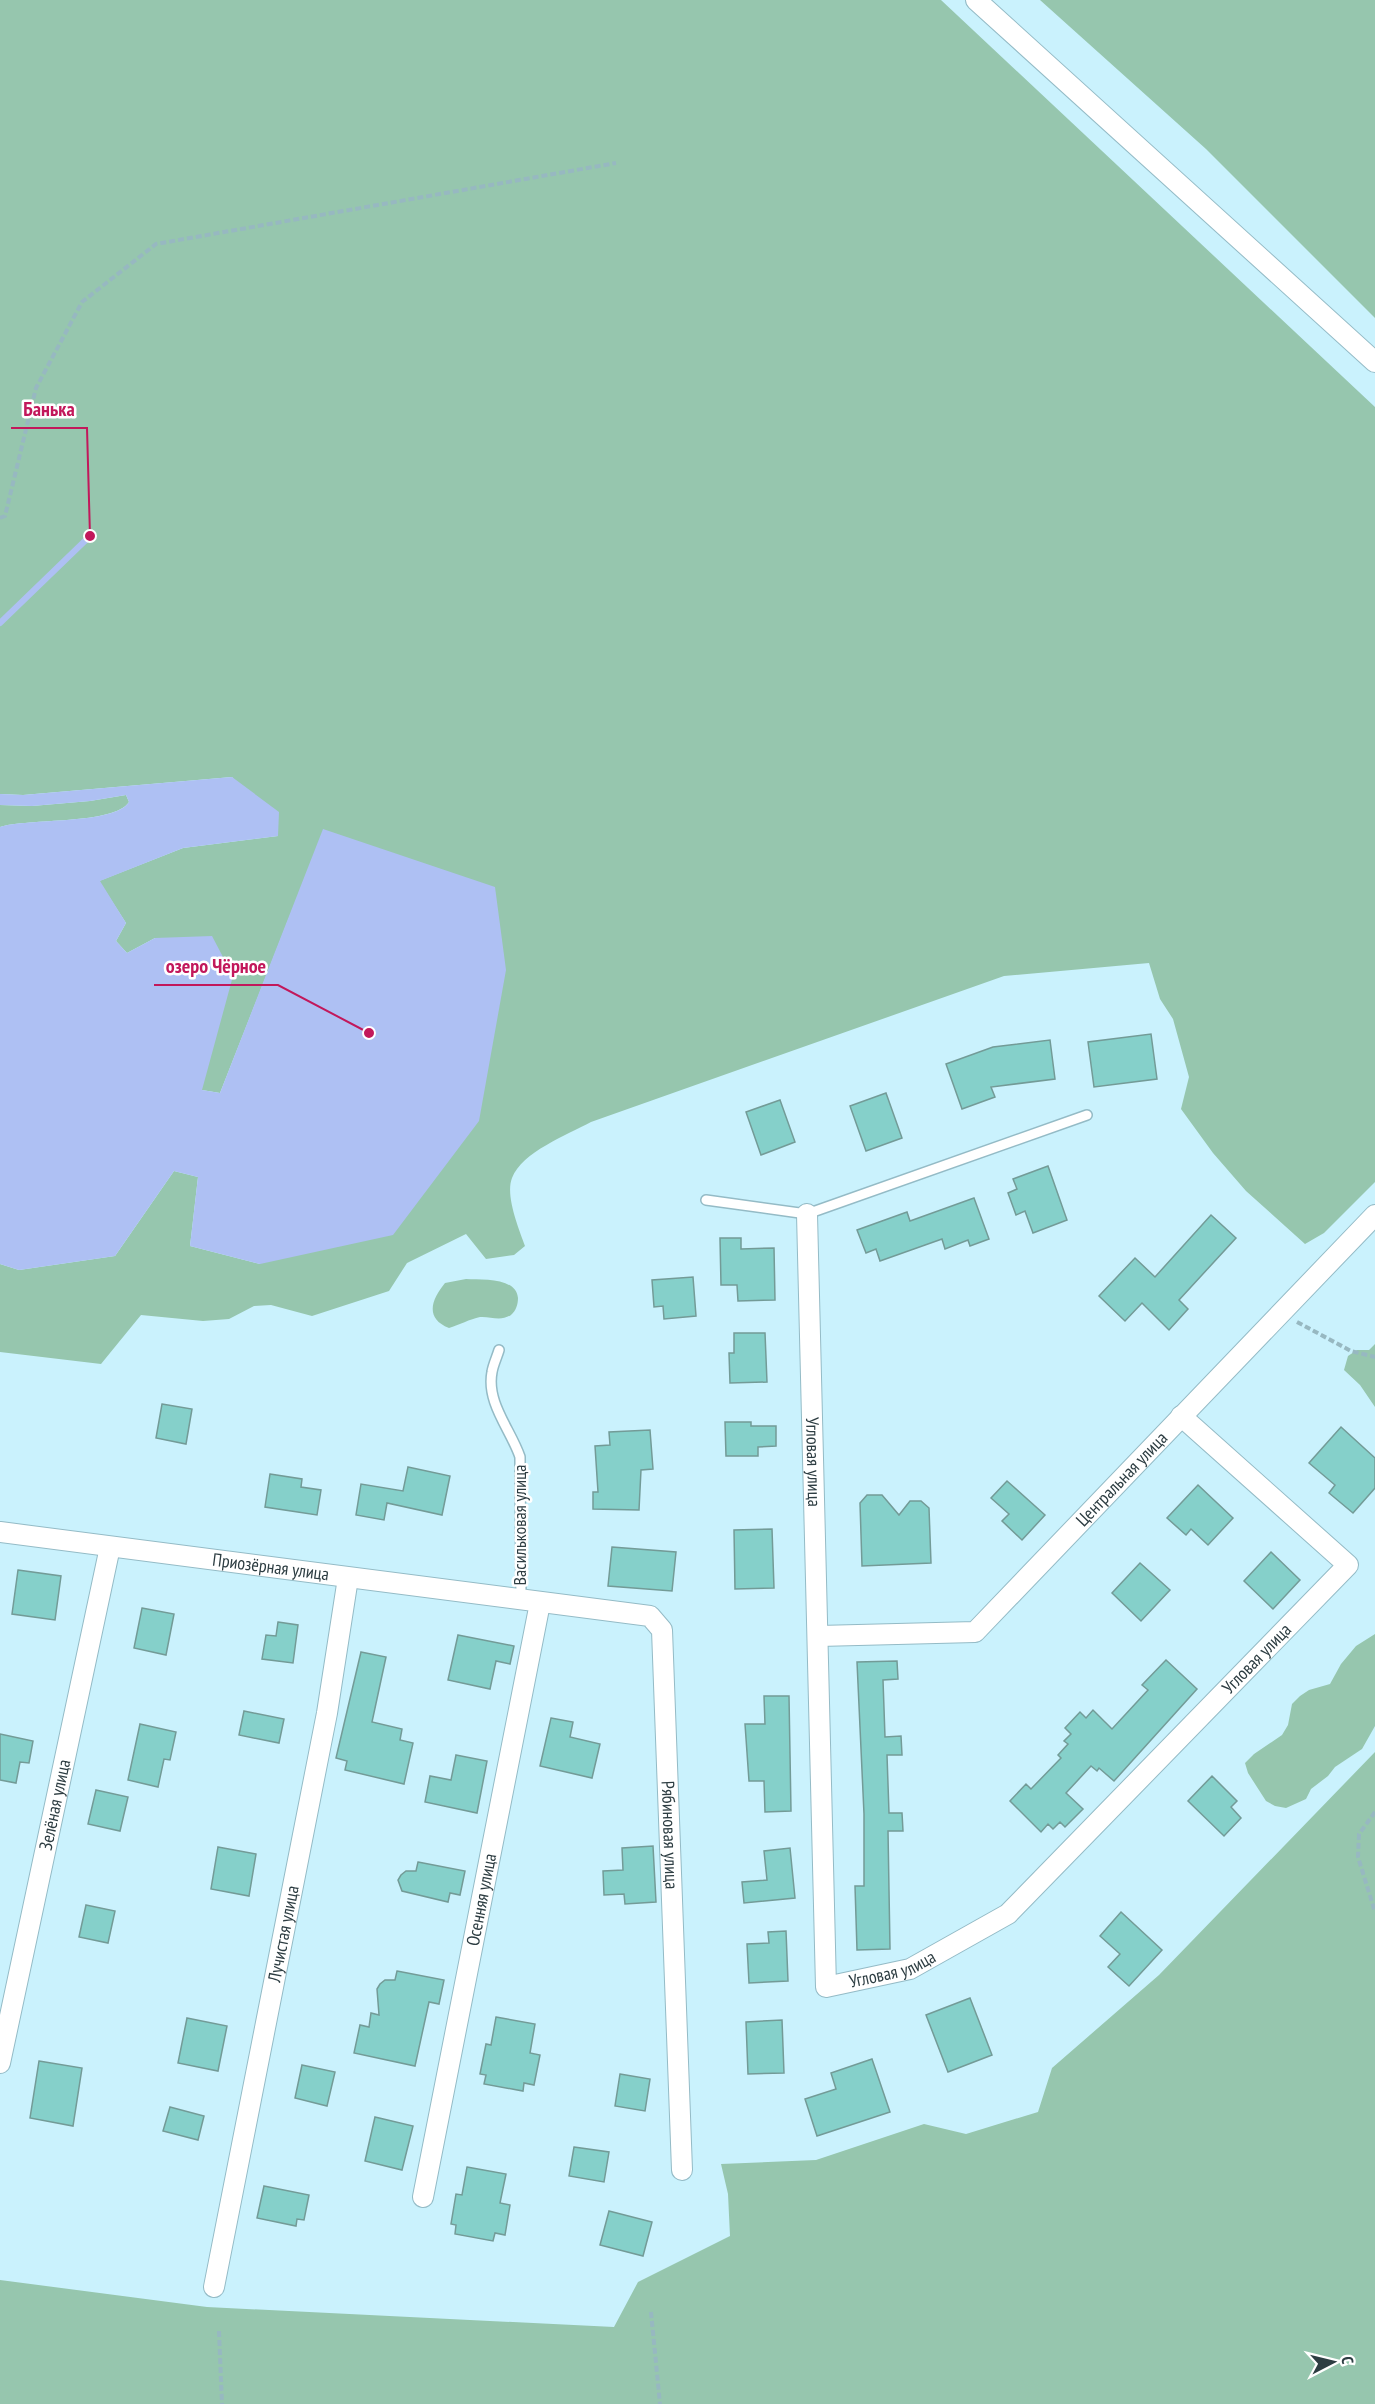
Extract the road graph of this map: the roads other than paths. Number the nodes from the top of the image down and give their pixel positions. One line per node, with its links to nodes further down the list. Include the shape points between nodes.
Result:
1 (976, 0): 2 (street)
2 (1375, 362)
3 (1087, 1115): 5 (lane)
4 (706, 1200): 5 (lane)
5 (807, 1214): 14 (street, Угловая улица)
6 (1375, 1215): 8 (street, Центральная улица)
7 (499, 1350): 12 (lane, Васильковая улица, via 491,1374 492,1392 520,1457)
8 (1181, 1416): 14 (street, Центральная улица, via 975,1632); 14 (street, Угловая улица, via 1348,1565 1008,1914 910,1969 826,1987)
9 (0, 1532): 10 (street, Приозёрная улица)
10 (110, 1547): 11 (street, Приозёрная улица); 15 (street, Зелёная улица)
11 (348, 1578): 12 (street, Приозёрная улица); 18 (street, Лучистая улица, via 327,1713)
12 (520, 1600): 13 (street, Приозёрная улица)
13 (540, 1603): 16 (street, Рябиновая улица, via 650,1616 662,1630); 17 (street, Осенняя улица)
14 (819, 1636)
15 (0, 2063)
16 (682, 2170)
17 (423, 2197)
18 (214, 2287)

